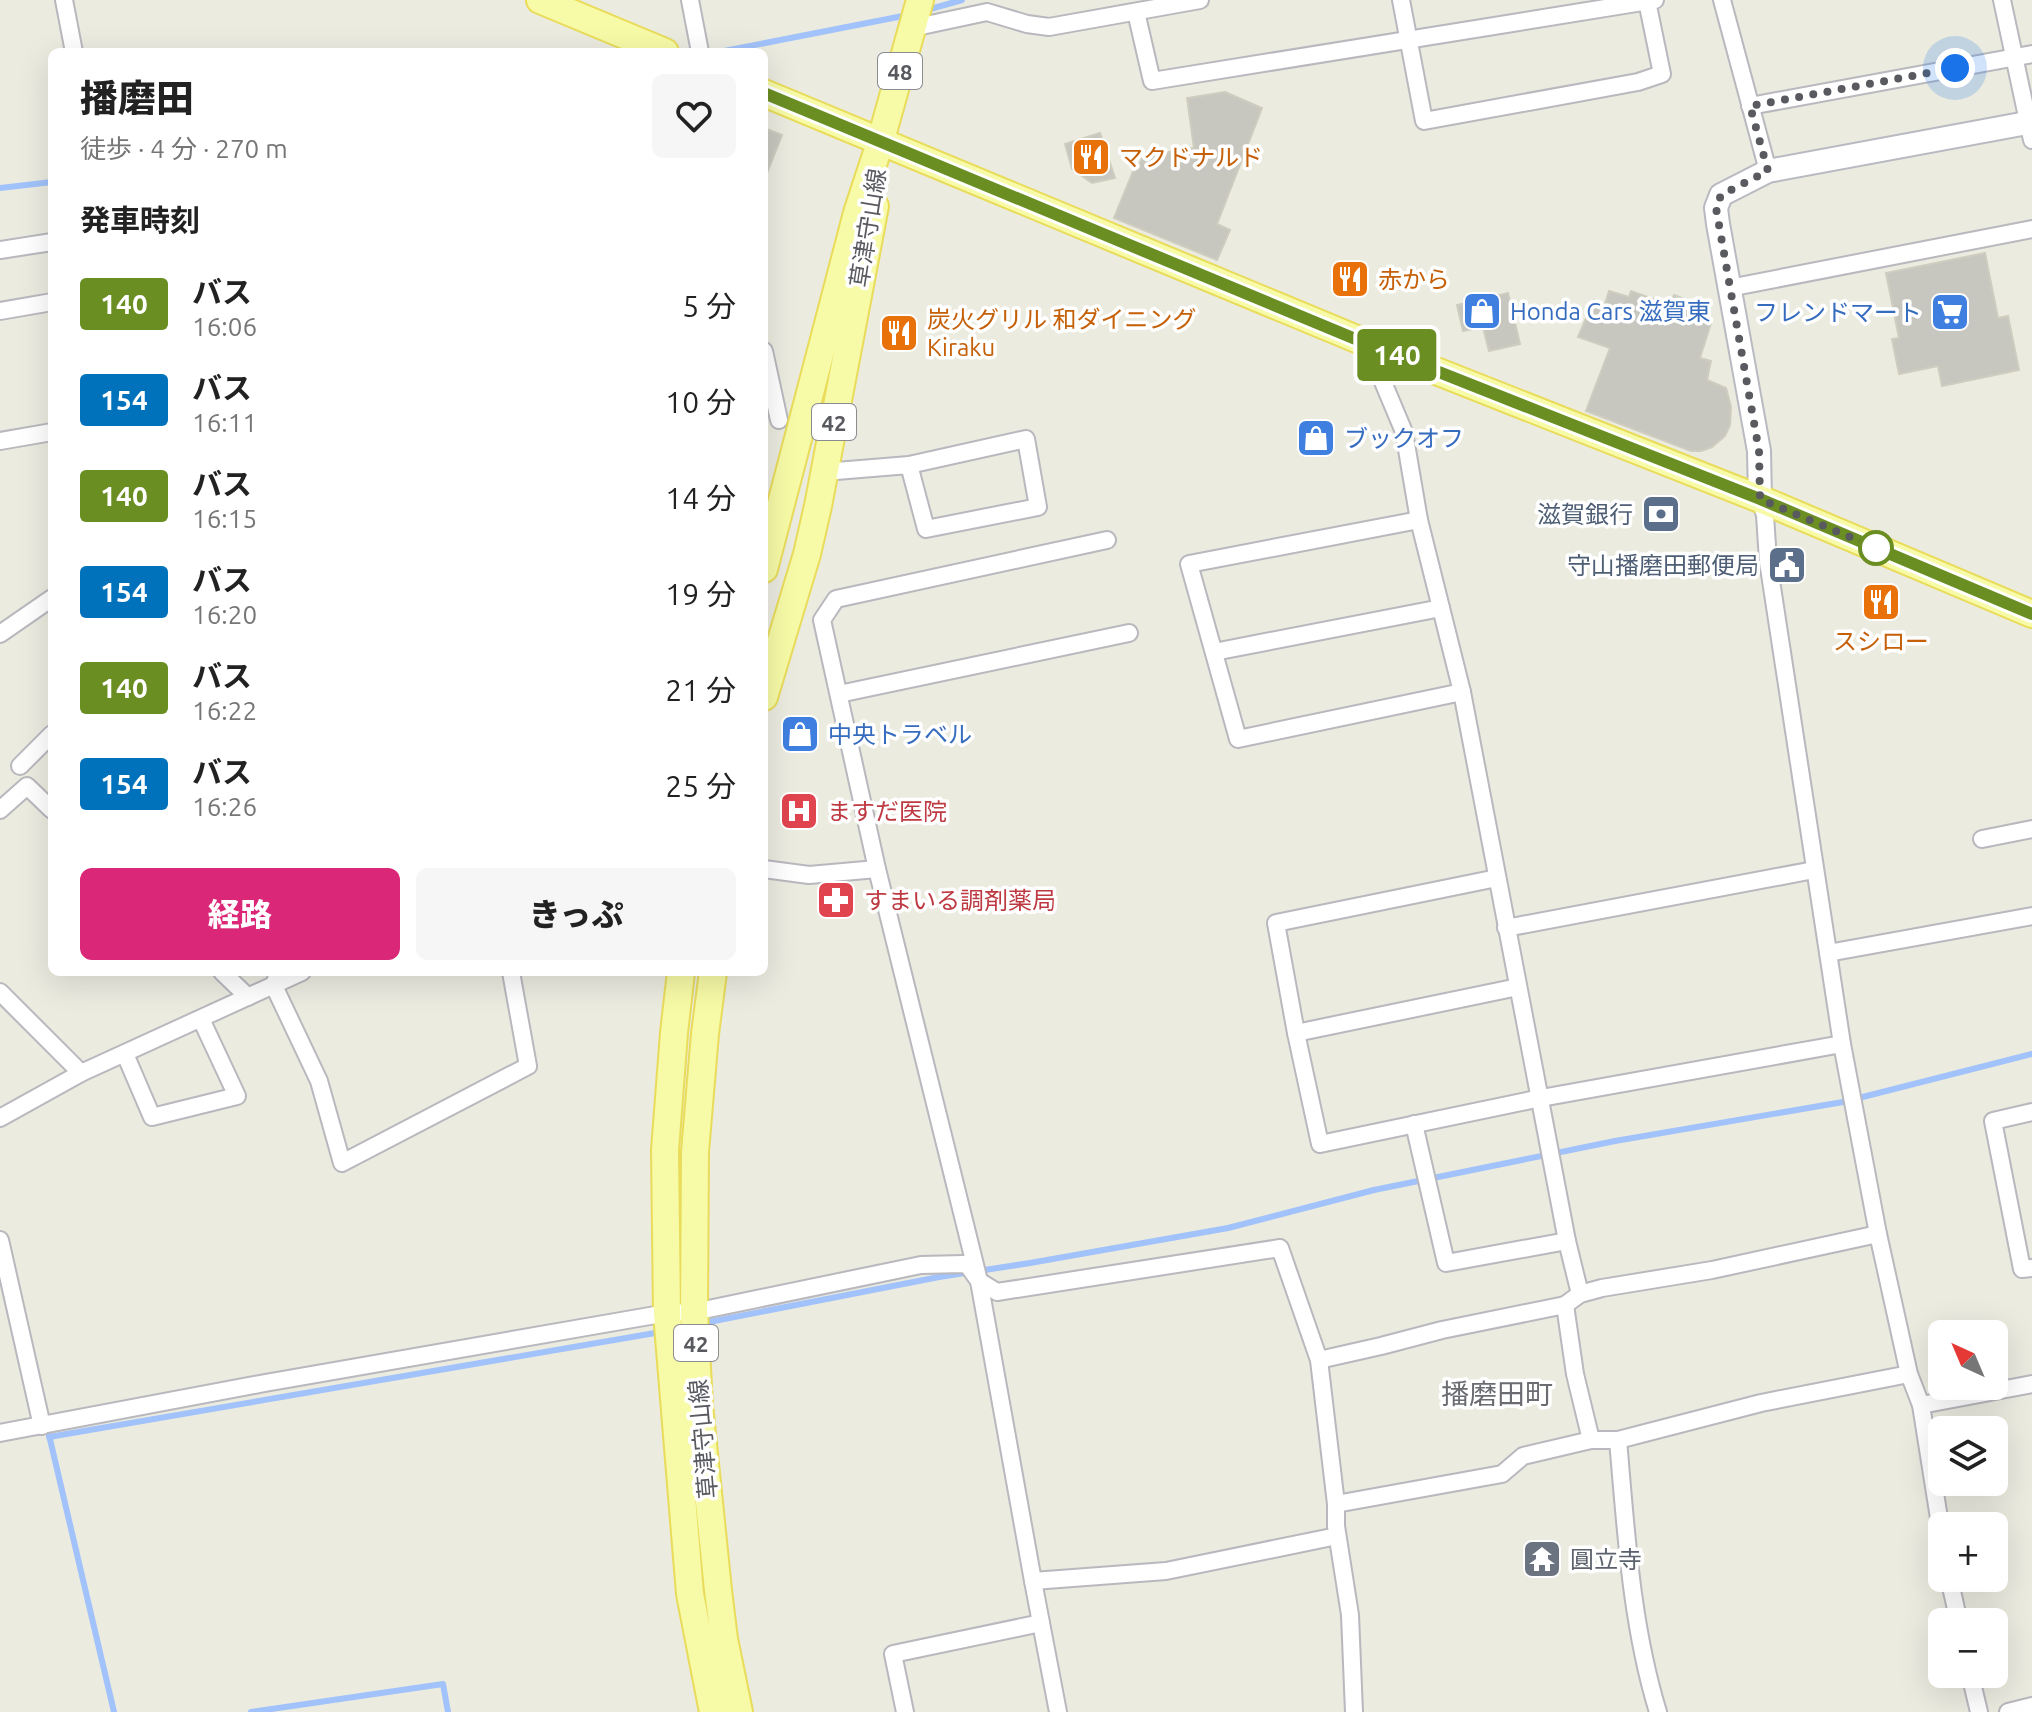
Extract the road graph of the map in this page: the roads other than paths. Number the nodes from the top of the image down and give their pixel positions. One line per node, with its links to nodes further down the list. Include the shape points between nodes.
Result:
1 (64, 0): 13 (street)
2 (540, 0): 14 (main road)
3 (690, 0): 15 (street)
4 (920, 0): 11 (main road, 48)
5 (1200, 0): 10 (street)
6 (1401, 0): 12 (street)
7 (1722, 0): 19 (street)
8 (2002, 0): 17 (street)
9 (1651, 1): 12 (street); 12 (street, via 1662,74 1424,121)
10 (1136, 12): 11 (street, via 1049,27 987,12); 12 (street, via 1152,81)
11 (912, 28): 21 (main road, 48)
12 (1408, 40)
13 (73, 48)
14 (655, 48)
15 (699, 48)
16 (2032, 54): 17 (street)
17 (2014, 57): 19 (street); 20 (street)
18 (768, 95): 21 (main road)
19 (1750, 106): 22 (street)
20 (2031, 128): 22 (street)
21 (880, 143): 29 (main road); 35 (main road, 草津守山線 / 42, via 874,218); 39 (main road, 草津守山線 / 42)
22 (1768, 171): 26 (street, via 1721,195 1716,208)
23 (2032, 229): 26 (street)
24 (48, 243): 25 (street)
25 (0, 250)
26 (1729, 288): 36 (street, via 1759,451)
27 (48, 303): 28 (street)
28 (0, 311)
29 (1383, 350): 36 (main road); 37 (street, via 1383,382 1404,432)
30 (768, 369): 31 (street)
31 (779, 420)
32 (48, 433): 33 (street)
33 (0, 441)
34 (909, 465): 34 (street, via 1026,439 1038,507 926,529); 35 (street)
35 (824, 472): 46 (main road, 草津守山線 / 42, via 807,554)
36 (1760, 499): 42 (main road); 57 (street)
37 (1419, 520): 41 (street); 45 (street, via 1189,564)
38 (1107, 540): 48 (street, via 836,599 822,620)
39 (768, 554)
40 (48, 601): 44 (street)
41 (1441, 608): 45 (street); 47 (street)
42 (2032, 614)
43 (1129, 633): 48 (street)
44 (0, 634)
45 (1214, 652): 47 (street, via 1238,739)
46 (768, 684)
47 (1462, 692): 58 (street)
48 (839, 694): 55 (street)
49 (48, 738): 50 (street)
50 (20, 766)
51 (48, 806): 52 (street, via 27,786)
52 (0, 810)
53 (2032, 829): 54 (street)
54 (1982, 839)
55 (877, 869): 56 (street, via 809,875); 83 (street)
56 (768, 870)
57 (1814, 870): 60 (street); 61 (street)
58 (1497, 878): 60 (street); 71 (street, via 1276,923)
59 (2032, 916): 61 (street)
60 (1506, 928): 67 (street)
61 (1828, 953): 72 (street)
62 (226, 976): 69 (street)
63 (512, 976): 66 (street, via 528,1066 342,1163 319,1081)
64 (681, 976): 87 (main road, 草津守山線 / 42, via 665,1150)
65 (712, 976): 86 (main road, 草津守山線 / 42, via 695,1152)
66 (276, 979): 69 (street)
67 (1518, 987): 71 (street); 75 (street)
68 (0, 992): 74 (street)
69 (248, 997): 70 (street)
70 (201, 1019): 73 (street); 73 (street, via 237,1096 152,1117)
71 (1296, 1033): 78 (street, via 1320,1144)
72 (1842, 1044): 75 (street); 79 (street)
73 (125, 1054): 74 (street)
74 (81, 1073): 77 (street)
75 (1541, 1098): 78 (street); 81 (street)
76 (2032, 1112): 82 (street, via 1993,1121 2022,1269)
77 (0, 1118)
78 (1414, 1124): 81 (street, via 1446,1263)
79 (1878, 1234): 84 (street); 89 (street)
80 (0, 1240): 92 (street)
81 (1567, 1241): 84 (street)
82 (2032, 1268)
83 (979, 1281): 86 (street, via 964,1264 921,1265); 88 (street, via 997,1292 1280,1248); 99 (street)
84 (1580, 1294): 85 (street)
85 (1565, 1305): 88 (street); 94 (street)
86 (694, 1312): 87 (street); 104 (main road, 草津守山線 / 42, via 718,1590)
87 (667, 1313): 92 (street); 103 (main road, 草津守山線 / 42, via 690,1594)
88 (1319, 1360): 96 (street)
89 (1909, 1374): 91 (street); 95 (street, via 1761,1403)
90 (2032, 1384): 91 (street)
91 (1921, 1405): 97 (street)
92 (42, 1426): 93 (street)
93 (0, 1433)
94 (1591, 1440): 95 (street); 96 (street, via 1523,1456 1502,1474)
95 (1618, 1440): 108 (street, via 1633,1594)
96 (1336, 1504): 98 (street)
97 (1938, 1512)
98 (1337, 1536): 99 (street, via 1166,1571); 107 (street, via 1349,1603)
99 (1033, 1581): 100 (street)
100 (1041, 1623): 105 (street, via 893,1654); 106 (street)
101 (1973, 1688): 109 (street)
102 (2032, 1706): 110 (street)
103 (713, 1712)
104 (739, 1712)
105 (905, 1712)
106 (1058, 1712)
107 (1354, 1712)
108 (1658, 1712)
109 (1979, 1712)
110 (2008, 1712)

